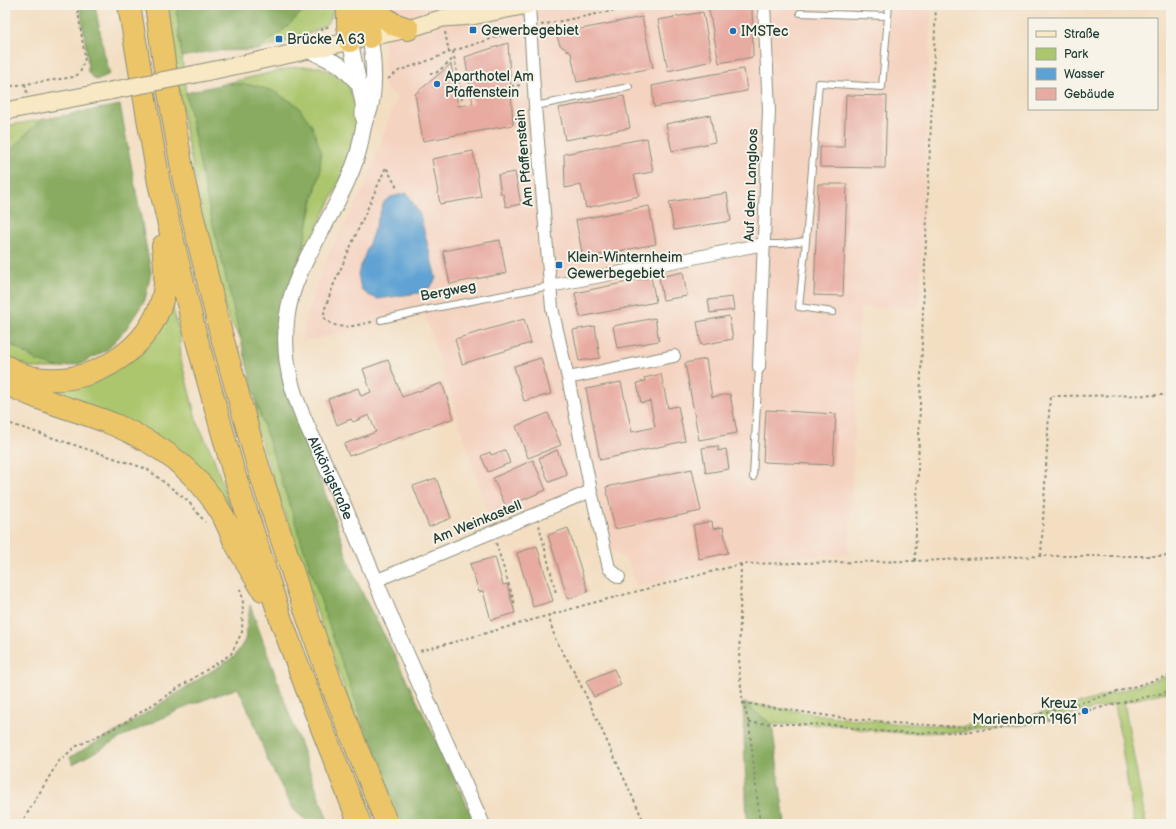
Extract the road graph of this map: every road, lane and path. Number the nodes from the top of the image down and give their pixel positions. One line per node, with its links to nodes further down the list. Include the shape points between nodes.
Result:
1 (76, 5): 24 (path, via 85,58 80,73 74,77)
2 (129, 5): 32 (highway)
3 (156, 5): 69 (highway, via 184,181 220,330 258,466 332,686)
4 (348, 5): 18 (highway, via 348,24)
5 (365, 5): 18 (highway)
6 (369, 5): 15 (highway, via 393,24)
7 (528, 5): 15 (main road, via 472,16 443,18); 29 (street, Am Pfaffenstein)
8 (642, 5): 14 (path)
9 (764, 5): 35 (street, Auf dem Langloos, via 769,110)
10 (889, 5): 13 (lane)
11 (936, 5): 53 (path)
12 (800, 13): 13 (lane)
13 (888, 16): 34 (lane, via 882,87 819,83)
14 (537, 26)
15 (408, 29): 18 (main road)
16 (522, 30): 20 (path)
17 (446, 33): 20 (path, via 449,52)
18 (360, 39): 19 (main road); 23 (street, Altkönigstraße); 31 (street, Altkönigstraße, via 374,65 369,110)
19 (309, 50): 23 (street, via 340,66); 30 (main road, bridge)
20 (453, 51): 21 (path)
21 (454, 58): 22 (path, via 436,73); 28 (path, via 462,100)
22 (430, 73)
23 (358, 83): 31 (street, Altkönigstraße, via 363,103)
24 (25, 84): 25 (path); 27 (path)
25 (5, 87)
26 (629, 87): 29 (lane)
27 (27, 97)
28 (457, 100)
29 (535, 106): 36 (street, Am Pfaffenstein)
30 (5, 111)
31 (364, 124): 57 (street, Altkönigstraße, via 353,167 295,286 287,314 285,337 286,357 294,394)
32 (159, 183): 40 (highway, via 166,275 163,297 156,316 139,341 109,365 73,378 45,380); 61 (highway, via 198,344 233,470)
33 (397, 188): 38 (path, via 386,167 324,311 325,319 331,325 343,327)
34 (806, 241): 35 (lane); 37 (lane, via 799,307)
35 (764, 244): 36 (street, Bergweg); 41 (street, Auf dem Langloos)
36 (550, 286): 38 (lane, Bergweg); 42 (street, Am Pfaffenstein, via 552,308)
37 (833, 312)
38 (381, 320)
39 (674, 356): 42 (street)
40 (5, 366)
41 (759, 367): 46 (lane)
42 (568, 378): 47 (street)
43 (5, 382): 61 (highway, via 35,396 115,425 168,454 189,472 210,495)
44 (1171, 395): 51 (path, via 1050,396)
45 (5, 422): 49 (path, via 147,468 188,501)
46 (753, 477)
47 (591, 491): 48 (street, Am Weinkastell); 55 (street, via 609,568)
48 (536, 514): 50 (street, Am Weinkastell); 58 (path)
49 (206, 523)
50 (492, 532): 57 (street, Am Weinkastell); 59 (path)
51 (1041, 556): 52 (path); 53 (path)
52 (1171, 556)
53 (915, 561): 54 (path)
54 (741, 564): 60 (path); 65 (path, via 740,671)
55 (619, 577)
56 (238, 580): 67 (path, via 243,599 242,632 231,654 124,723 75,747 58,762)
57 (375, 581): 62 (street, Altkönigstraße)
58 (556, 593)
59 (515, 605)
60 (548, 615): 62 (path); 71 (path, via 556,641 573,669)
61 (281, 620): 68 (highway)
62 (407, 655): 70 (street, Altkönigstraße)
63 (1171, 675): 65 (path, via 1027,717 963,727 836,717)
64 (1171, 691): 66 (path, via 1026,725 964,732 906,733 863,730 838,725)
65 (743, 703): 66 (path)
66 (749, 723): 72 (path)
67 (21, 824)
68 (360, 824)
69 (387, 824)
70 (482, 824)
71 (645, 824)
72 (760, 824)

